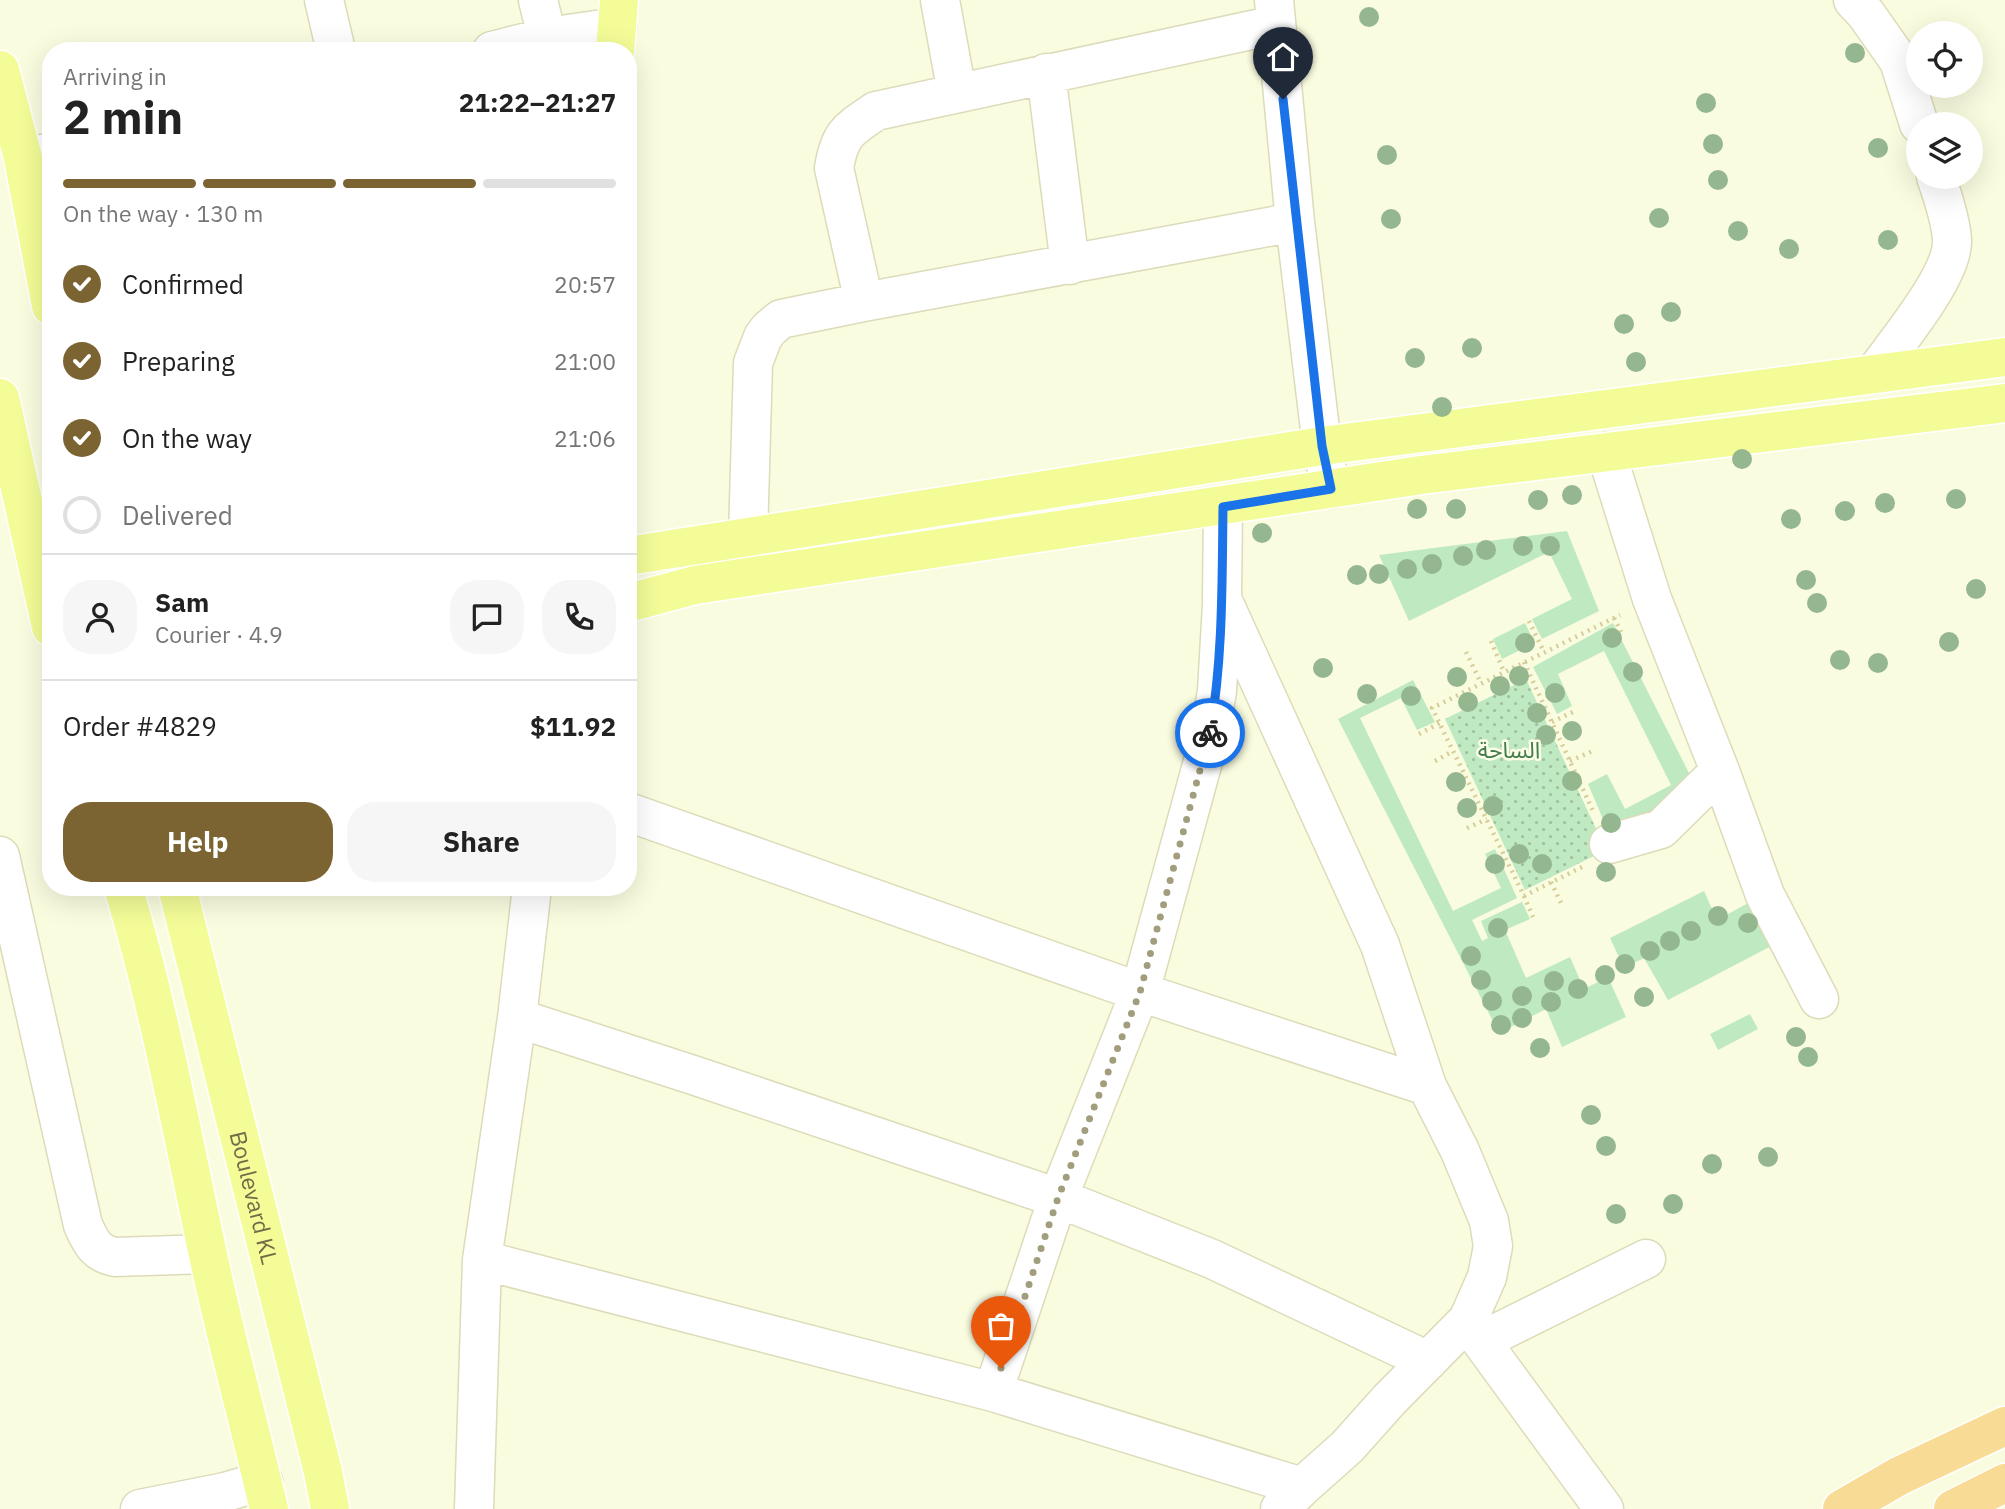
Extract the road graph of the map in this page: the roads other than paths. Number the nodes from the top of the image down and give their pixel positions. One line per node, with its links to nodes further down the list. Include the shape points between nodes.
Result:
1 (324, 0): 8 (street)
2 (538, 0): 7 (street)
3 (940, 0): 12 (street)
4 (1853, 0): 13 (street, via 1899,61)
5 (1275, 12): 11 (street); 17 (street)
6 (617, 26): 7 (street)
7 (547, 37): 9 (street)
8 (335, 42)
9 (527, 42)
10 (0, 70): 14 (main road)
11 (1046, 73): 12 (street); 18 (street)
12 (957, 93): 19 (street, via 876,111 849,129 838,146 834,168)
13 (1915, 112)
14 (37, 155): 16 (main road)
15 (1939, 189): 21 (street, via 1952,241 1946,267)
16 (42, 209)
17 (1295, 222): 18 (street); 24 (street)
18 (1070, 265): 19 (street)
19 (864, 302): 28 (street, via 781,319 763,337 751,382)
20 (2005, 357): 21 (main road)
21 (1874, 374): 24 (main road)
22 (0, 398): 30 (main road)
23 (2005, 403): 25 (main road)
24 (1322, 446): 26 (street); 28 (main road)
25 (1606, 452): 26 (main road); 33 (street, via 1652,599)
26 (1331, 489): 27 (main road)
27 (1223, 507): 31 (street); 32 (main road, via 695,585)
28 (748, 537): 29 (main road)
29 (637, 555)
30 (42, 587)
31 (1222, 599): 40 (street, via 1217,691 1208,743); 43 (street, via 1380,945)
32 (637, 601)
33 (1720, 771): 35 (street, via 1661,829); 41 (street, via 1765,895)
34 (637, 815): 40 (street)
35 (1609, 844)
36 (0, 856): 45 (street, via 83,1225 91,1243 101,1254 115,1257)
37 (126, 896): 45 (main road, via 178,1110)
38 (179, 896): 56 (main road, Boulevard KL)
39 (531, 896): 42 (street)
40 (1140, 992): 43 (street); 44 (street)
41 (1819, 999)
42 (517, 1018): 44 (street); 47 (street)
43 (1427, 1086): 48 (street, via 1489,1221 1493,1246)
44 (1058, 1198): 49 (street, via 1212,1259); 50 (street)
45 (207, 1254): 53 (main road)
46 (1646, 1259): 48 (street)
47 (482, 1260): 50 (street); 57 (street)
48 (1474, 1331): 49 (street); 58 (street)
49 (1428, 1361): 54 (street, via 1347,1447)
50 (993, 1392): 54 (street)
51 (2005, 1426): 59 (highway, via 1899,1476)
52 (2005, 1483): 60 (highway)
53 (266, 1495): 55 (street, via 225,1492)
54 (1291, 1498)
55 (140, 1509)
56 (330, 1509)
57 (474, 1509)
58 (1604, 1509)
59 (1842, 1509)
60 (1953, 1509)

